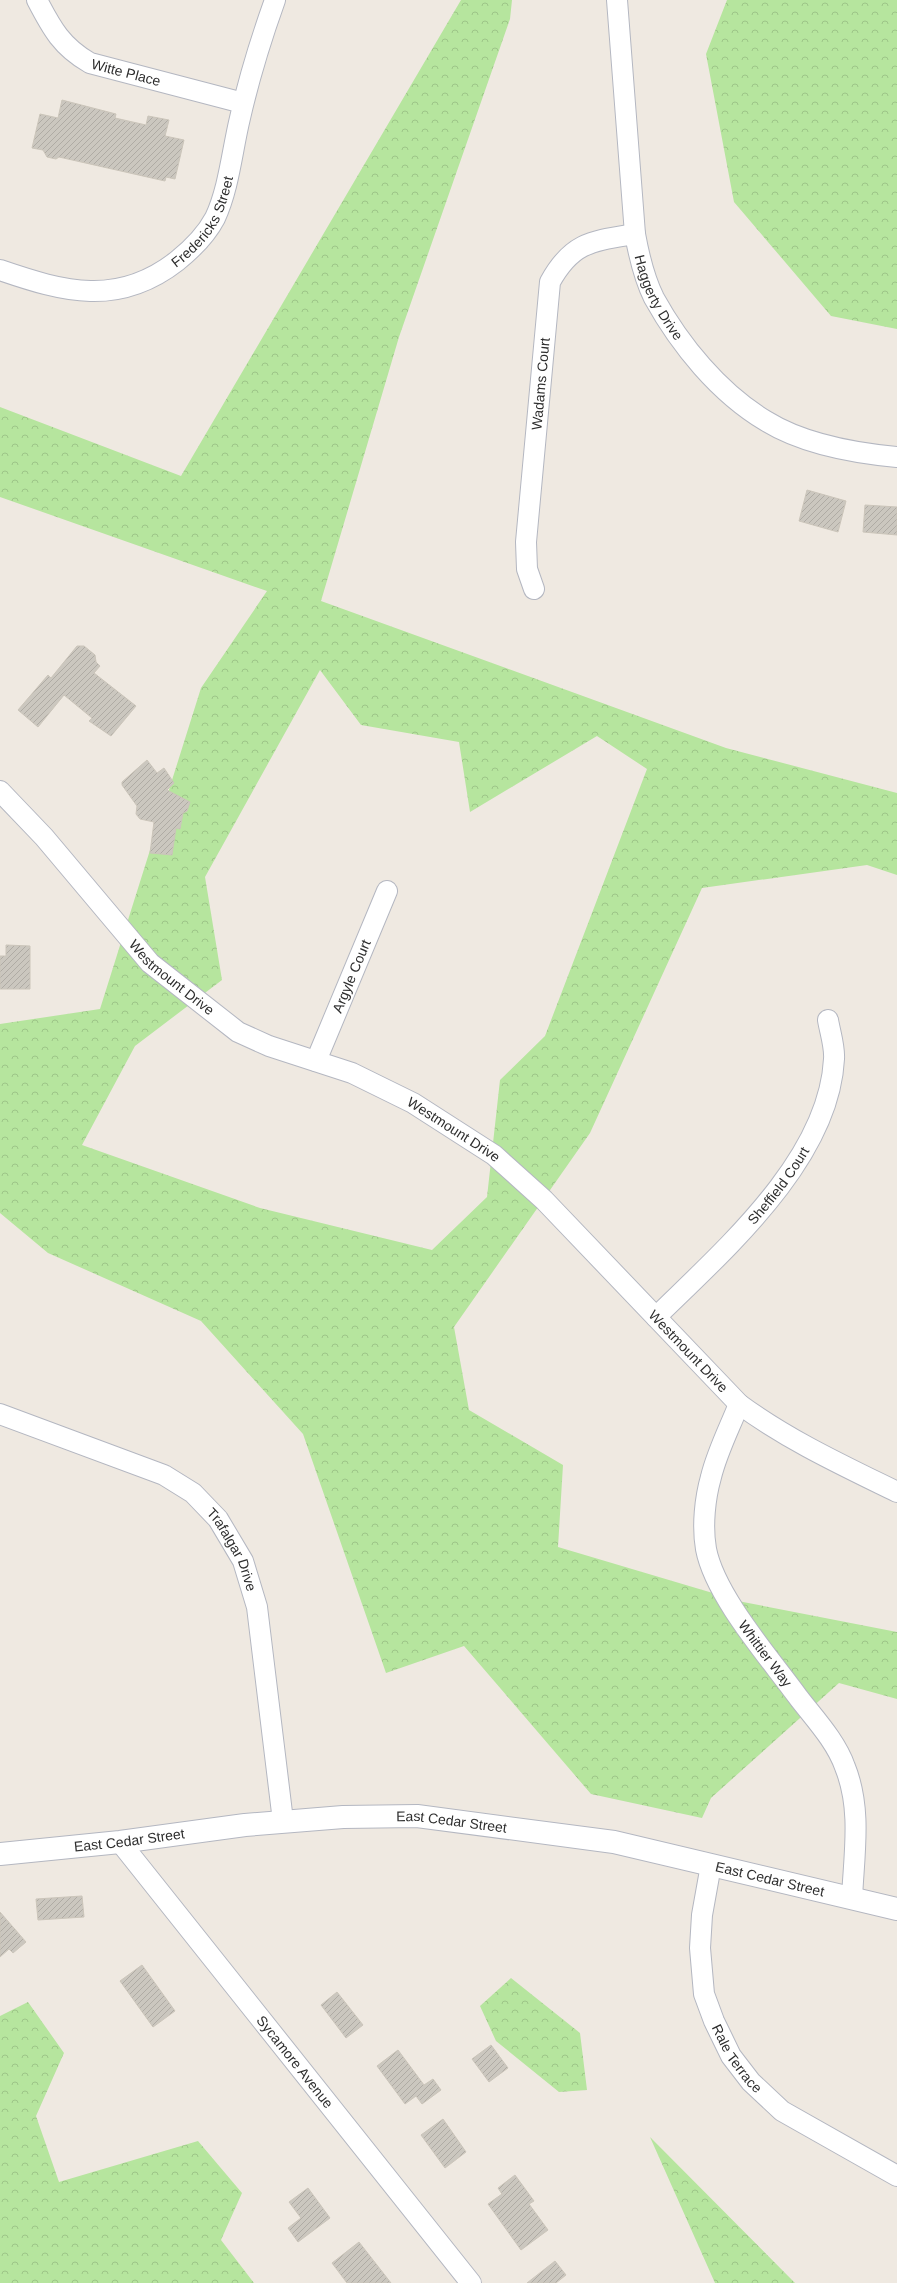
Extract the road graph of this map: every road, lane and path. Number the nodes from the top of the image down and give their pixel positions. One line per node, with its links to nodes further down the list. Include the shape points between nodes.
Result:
1 (37, 0): 4 (street, Witte Place, via 53,31 77,56 90,63)
2 (275, 0): 4 (street, Fredericks Street)
3 (617, 0): 5 (street, Haggerty Drive)
4 (243, 103): 6 (street, Fredericks Street, via 222,195 214,218 198,242 167,268 143,281 117,289 93,291 65,290)
5 (635, 234): 7 (street, Haggerty Drive, via 641,263 654,297 675,331 729,393 766,422 803,438 837,449); 8 (street, Wadams Court, via 598,240 577,248 559,264 550,282 526,542 528,569)
6 (0, 270)
7 (897, 457)
8 (534, 589)
9 (0, 791): 12 (street, Westmount Drive, via 44,837 150,963 238,1032 269,1046)
10 (387, 891): 12 (street, Argyle Court)
11 (828, 1020): 13 (street, Sheffield Court, via 834,1059 826,1101 794,1167 741,1232)
12 (316, 1061): 13 (street, Westmount Drive, via 352,1072 413,1103 494,1155 544,1200)
13 (656, 1317): 14 (street, Westmount Drive)
14 (739, 1404): 16 (street, Westmount Drive, via 806,1447); 21 (street, Whittier Way, via 711,1476 705,1515 706,1549 716,1580 845,1765 853,1791 856,1818)
15 (0, 1414): 17 (street, Trafalgar Drive, via 164,1475 193,1493 218,1519 243,1561 257,1607)
16 (897, 1492)
17 (283, 1821): 18 (main road, East Cedar Street); 20 (main road, East Cedar Street, via 417,1816 614,1842)
18 (120, 1842): 19 (main road, East Cedar Street); 24 (street, Sycamore Avenue)
19 (0, 1854)
20 (711, 1865): 21 (main road, East Cedar Street); 23 (street, Rale Terrace, via 702,1915 704,1994 731,2056 751,2082 782,2111)
21 (852, 1898): 22 (main road, East Cedar Street)
22 (897, 1909)
23 (897, 2176)
24 (471, 2283)

